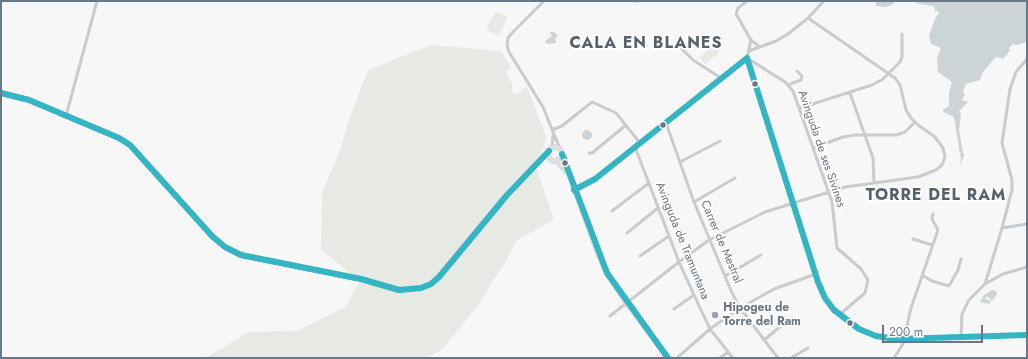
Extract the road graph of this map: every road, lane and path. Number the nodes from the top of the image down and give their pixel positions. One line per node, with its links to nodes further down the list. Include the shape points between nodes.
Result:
1 (97, 1): 22 (street)
2 (544, 1): 26 (street, via 512,32 507,45 543,107)
3 (632, 1): 4 (street)
4 (637, 1)
5 (747, 1): 9 (street, via 738,8 736,14)
6 (824, 1): 7 (street)
7 (808, 18): 11 (street, via 788,34); 16 (street)
8 (902, 34): 16 (street, via 902,57)
9 (751, 40): 11 (street); 12 (street)
10 (683, 42): 17 (street, via 680,47 693,60)
11 (760, 47): 12 (street)
12 (749, 51): 13 (street)
13 (747, 58): 17 (street); 18 (street, Avinguda de ses Sivines); 46 (street)
14 (1027, 59): 51 (street, via 1012,79 1002,143 1012,180 1012,190)
15 (797, 71): 18 (street, via 802,80)
16 (890, 73): 19 (street, via 872,85); 24 (street, via 900,85 906,110)
17 (721, 78): 23 (street)
18 (788, 85): 21 (street, Avinguda de ses Sivines, via 794,90)
19 (850, 92): 21 (street); 27 (street)
20 (1, 93): 22 (street, via 29,100)
21 (800, 108): 31 (street, Avinguda de ses Sivines)
22 (66, 116): 38 (street, via 130,145 212,236 225,247 259,260 361,279 399,290 421,288 439,277 507,195)
23 (666, 122): 29 (street); 37 (street, Carrer de Mestral)
24 (915, 122): 27 (street, via 905,132 897,135); 42 (street, via 938,141 945,154 942,165 918,177)
25 (626, 126): 26 (street, via 616,113 592,102); 29 (street); 34 (street)
26 (552, 132): 32 (street); 33 (street)
27 (866, 136): 31 (street, via 843,138); 42 (street, via 873,158)
28 (720, 141): 37 (street)
29 (640, 143): 30 (street)
30 (635, 147): 41 (street, Avinguda de Tramuntana); 43 (street, via 594,179)
31 (813, 148): 44 (street, Avinguda de ses Sivines)
32 (560, 149): 33 (street); 35 (street)
33 (550, 150): 36 (street, via 549,157); 38 (street)
34 (589, 153)
35 (562, 154): 36 (street); 39 (street)
36 (555, 160): 38 (street); 39 (street)
37 (680, 162): 45 (street, Carrer de Mestral)
38 (539, 163)
39 (568, 175): 43 (street)
40 (735, 178): 45 (street)
41 (649, 183): 47 (street, Avinguda de Tramuntana); 48 (street)
42 (874, 183): 44 (street)
43 (574, 190): 69 (street, via 607,273)
44 (827, 192): 46 (street); 72 (street, Avinguda de ses Sivines, via 834,209 837,248 861,269 868,280 865,293)
45 (694, 202): 55 (street, Carrer de Mestral)
46 (793, 202): 55 (street, via 765,212); 63 (street)
47 (658, 208): 52 (street); 53 (street, Avinguda de Tramuntana)
48 (612, 211)
49 (934, 214): 56 (street, via 932,219 938,230)
50 (1027, 224): 51 (street)
51 (1002, 228): 62 (street)
52 (627, 233)
53 (669, 236): 58 (street); 60 (street, Avinguda de Tramuntana)
54 (913, 239): 56 (street)
55 (710, 240): 60 (street); 65 (street, Carrer de Mestral)
56 (932, 245): 64 (street)
57 (761, 255): 65 (street)
58 (640, 256)
59 (961, 259): 64 (street, via 949,286)
60 (679, 262): 68 (street, Avinguda de Tramuntana); 69 (street)
61 (1027, 267): 66 (street)
62 (989, 271): 66 (street); 67 (street)
63 (816, 274): 70 (street, via 774,289); 72 (street, via 825,298)
64 (922, 275): 78 (street)
65 (725, 276): 70 (street, Carrer de Mestral)
66 (998, 277): 67 (street)
67 (985, 284): 77 (street, via 965,306)
68 (694, 295): 71 (street); 75 (street, Avinguda de Tramuntana)
69 (627, 303): 73 (street); 82 (street)
70 (740, 308): 75 (street); 79 (street, Carrer de Mestral)
71 (674, 309)
72 (839, 315): 78 (street, via 871,334)
73 (610, 316)
74 (787, 321): 79 (street)
75 (710, 329): 81 (street, Avinguda de Tramuntana); 83 (street)
76 (1027, 335): 77 (street)
77 (961, 338): 78 (street)
78 (904, 339): 88 (street)
79 (764, 340): 86 (street, Carrer de Mestral)
80 (808, 348): 87 (street)
81 (728, 352): 84 (street); 85 (street, Avinguda de Tramuntana)
82 (668, 358)
83 (676, 358)
84 (720, 358)
85 (733, 358)
86 (778, 358)
87 (791, 358)
88 (894, 358)

